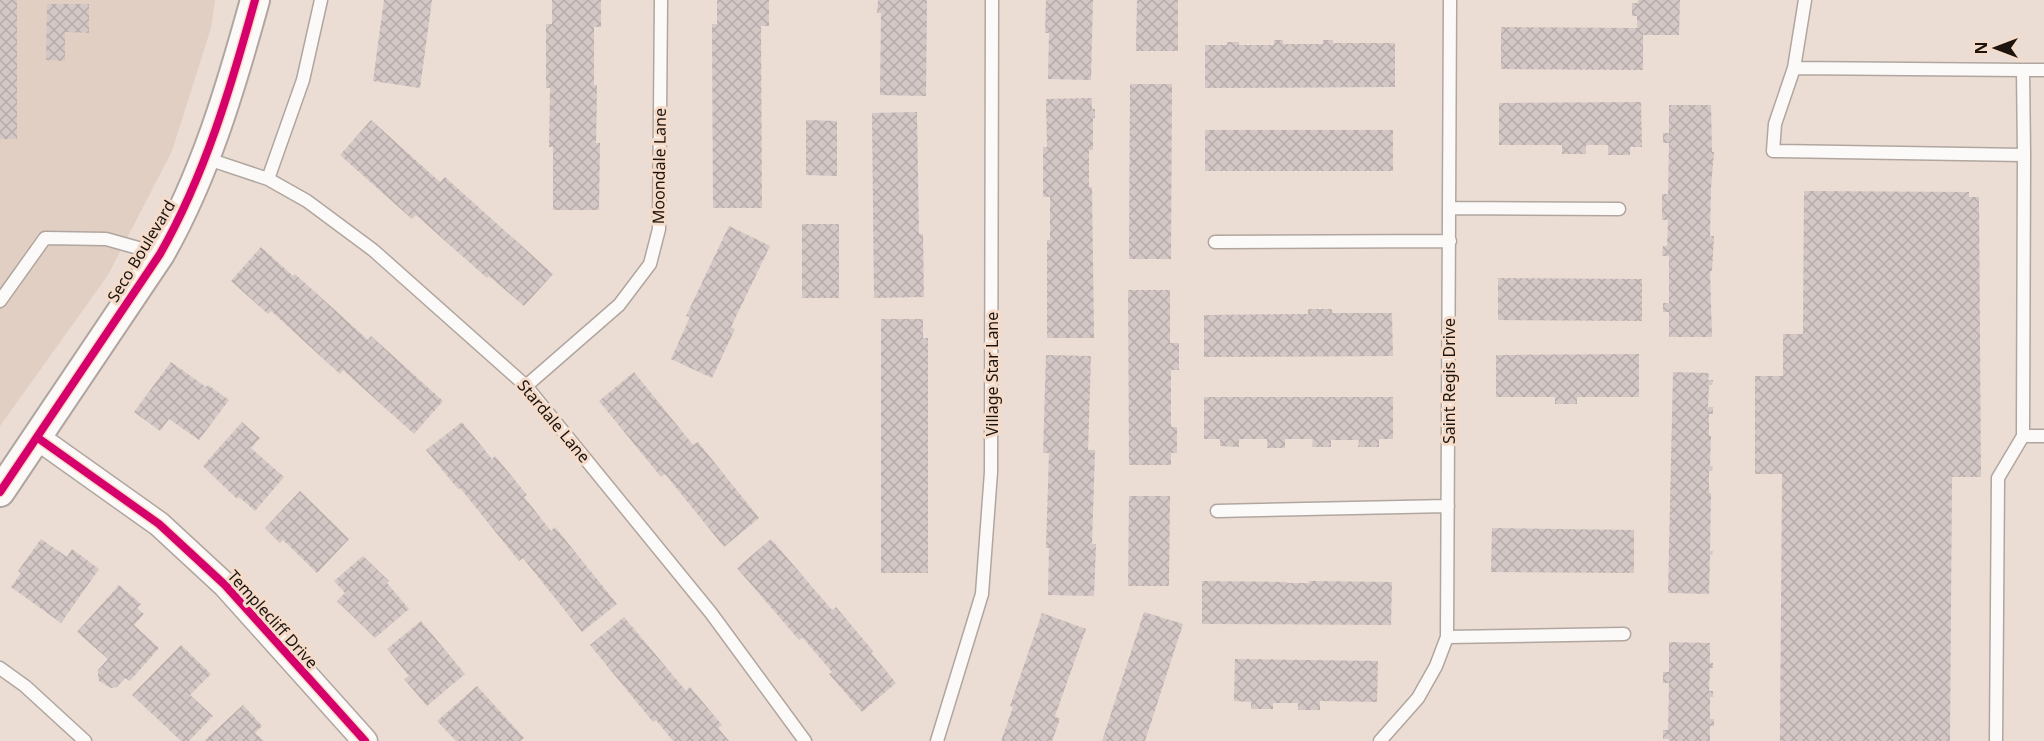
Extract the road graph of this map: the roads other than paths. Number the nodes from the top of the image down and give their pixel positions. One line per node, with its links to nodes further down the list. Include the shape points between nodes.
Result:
1 (255, 0): 11 (street, Seco Boulevard, via 231,86)
2 (321, 0): 12 (lane, via 303,80)
3 (661, 0): 19 (lane, Moondale Lane, via 659,229 650,264 619,305)
4 (992, 0): 32 (lane, Village Star Lane, via 992,472 982,594)
5 (1450, 0): 13 (lane, Saint Regis Drive)
6 (1805, 0): 7 (lane)
7 (1794, 68): 8 (lane); 10 (lane, via 1775,124 1773,151)
8 (2023, 70): 9 (lane); 10 (lane)
9 (2044, 70)
10 (2024, 155): 20 (lane)
11 (205, 158): 12 (lane, Stardale Lane); 17 (street, Seco Boulevard)
12 (268, 179): 19 (lane, Stardale Lane, via 307,201 374,250)
13 (1450, 208): 14 (lane); 15 (lane, Saint Regis Drive)
14 (1619, 209)
15 (1450, 241): 16 (lane); 24 (lane, Saint Regis Drive)
16 (1215, 242)
17 (160, 254): 18 (lane, via 106,239 45,238); 22 (street, Seco Boulevard)
18 (0, 301)
19 (526, 386): 31 (lane, Stardale Lane, via 711,613)
20 (2023, 436): 21 (lane); 34 (lane, via 1998,478)
21 (2044, 436)
22 (38, 438): 23 (street, Seco Boulevard); 30 (street, Templecliff Drive, via 159,524 225,585)
23 (0, 492)
24 (1448, 506): 25 (lane); 27 (lane, Saint Regis Drive)
25 (1217, 511)
26 (1624, 634): 27 (lane)
27 (1447, 637): 33 (lane, Saint Regis Drive, via 1418,698)
28 (0, 668): 29 (lane)
29 (85, 741)
30 (365, 741)
31 (806, 741)
32 (937, 741)
33 (1380, 741)
34 (1996, 741)

